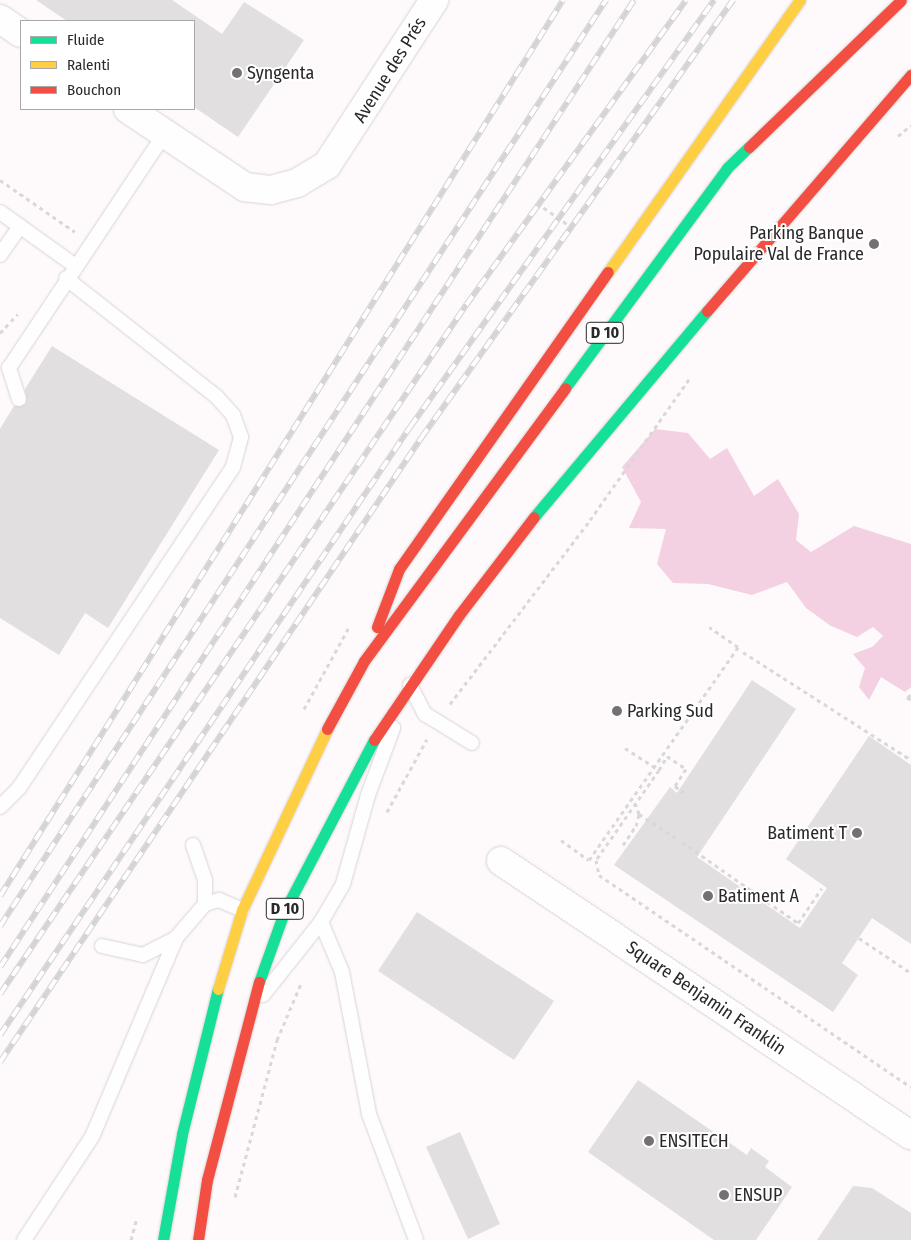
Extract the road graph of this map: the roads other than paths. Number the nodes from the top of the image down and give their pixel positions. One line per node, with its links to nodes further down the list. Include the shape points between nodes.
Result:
1 (434, 0): 8 (street, Avenue des Prés, via 346,139 314,176 271,190 245,187)
2 (800, 0): 15 (main road, D 10, via 400,569)
3 (900, 0): 15 (main road, D 10, via 728,168)
4 (0, 19): 5 (street)
5 (20, 32)
6 (911, 75): 16 (main road, D 10, via 573,466)
7 (129, 110): 8 (street, Avenue des Prés)
8 (164, 135): 12 (lane)
9 (0, 212): 10 (lane)
10 (20, 226): 11 (lane); 12 (lane)
11 (0, 255)
12 (74, 265): 13 (lane)
13 (66, 278): 14 (lane, via 9,368); 18 (lane, via 217,397 234,415 242,438 233,467 19,788)
14 (19, 399)
15 (364, 661): 22 (main road, D 10, via 305,770)
16 (410, 685): 17 (lane, via 425,714); 23 (lane, via 368,796 343,884); 26 (main road, D 10, via 338,802 284,912)
17 (472, 743)
18 (0, 807)
19 (194, 845): 21 (lane, via 205,880)
20 (501, 861): 27 (street, Square Benjamin Franklin)
21 (205, 904): 22 (lane, via 219,900); 24 (lane, via 193,924)
22 (242, 910): 29 (main road, D 10, via 216,994 184,1125)
23 (321, 922): 26 (lane); 31 (lane, via 342,972 369,1114)
24 (176, 938): 25 (lane, via 143,955); 28 (lane, via 92,1137)
25 (102, 946)
26 (246, 1018): 30 (main road, D 10, via 207,1180)
27 (911, 1135)
28 (24, 1240)
29 (163, 1240)
30 (198, 1240)
31 (416, 1240)

